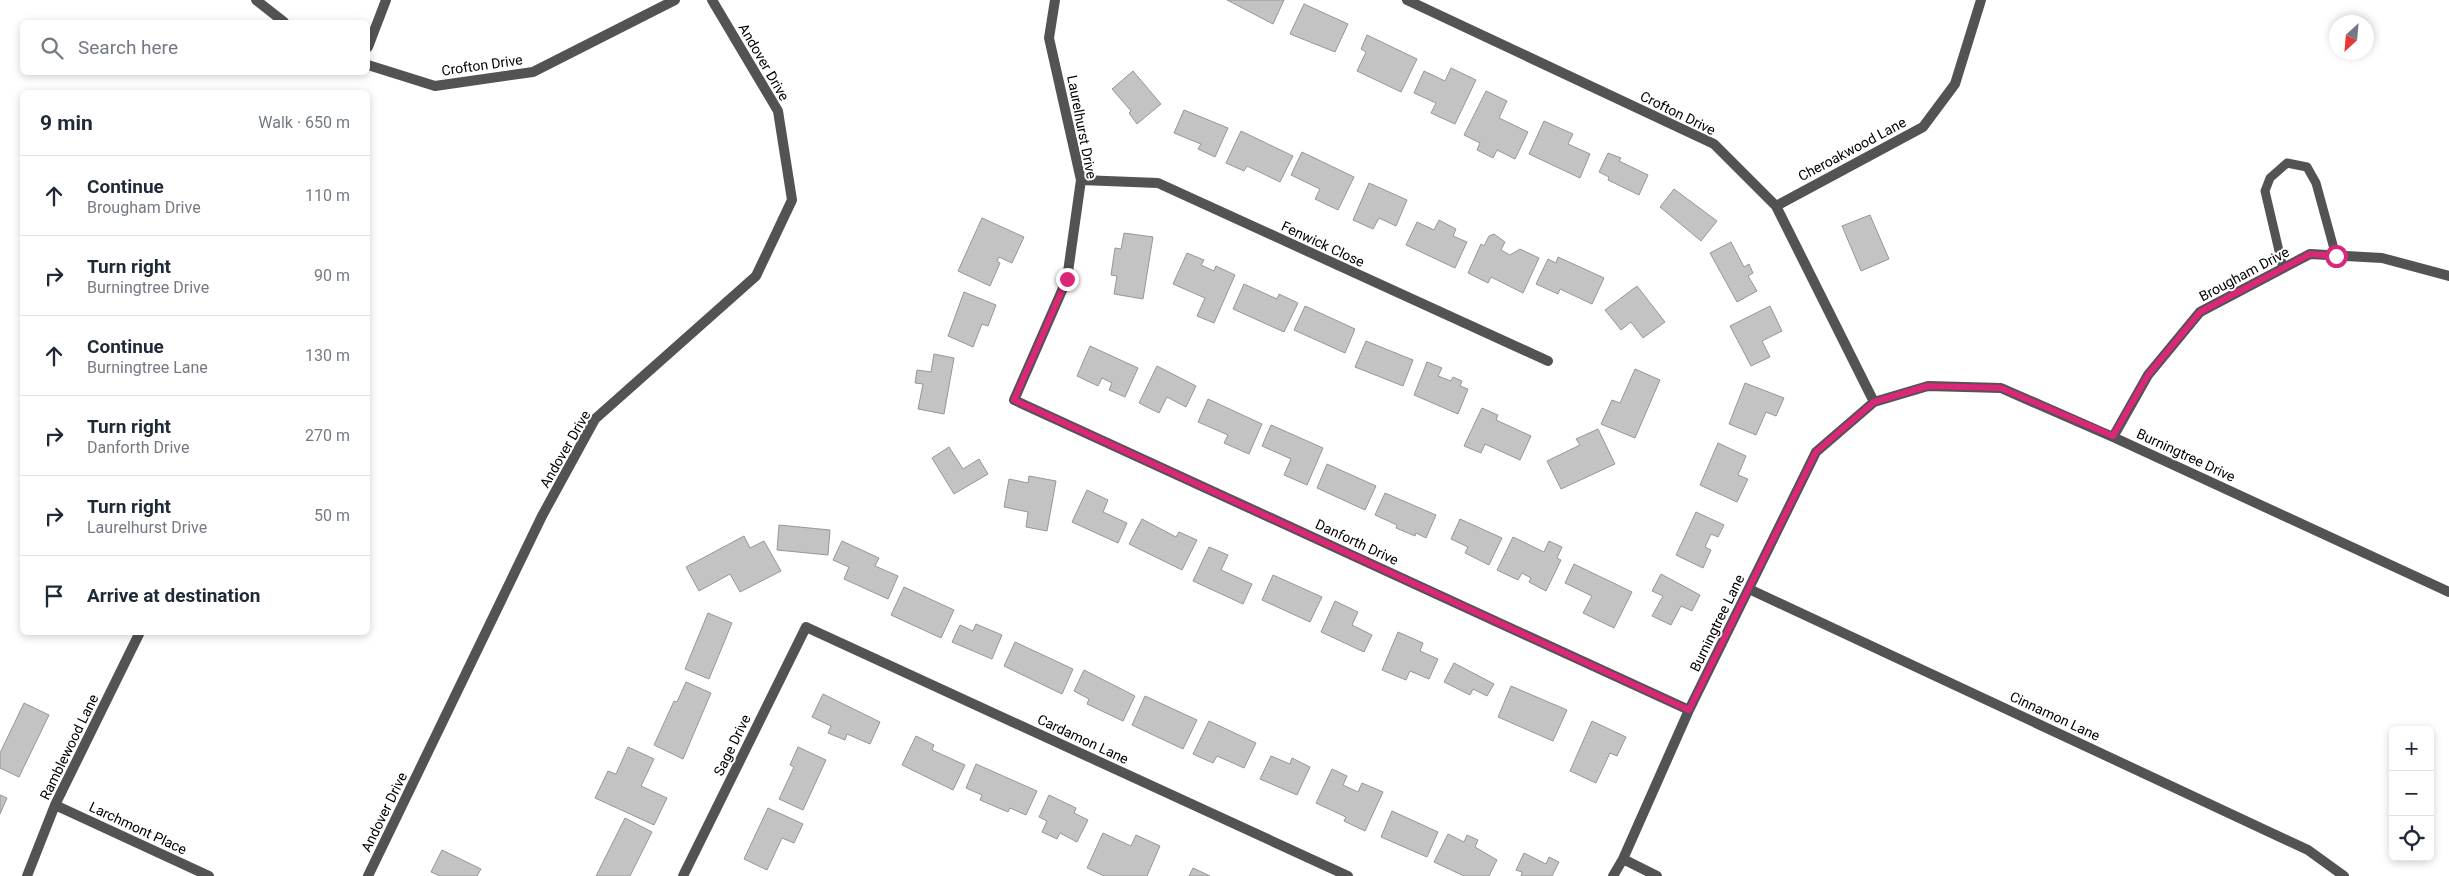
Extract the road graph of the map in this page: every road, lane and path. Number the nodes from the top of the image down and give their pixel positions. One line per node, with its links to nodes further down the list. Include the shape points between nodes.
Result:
1 (256, 0): 8 (street)
2 (386, 0): 9 (street)
3 (675, 0): 10 (street, Crofton Drive, via 533,72 435,86)
4 (712, 0): 29 (street, Andover Drive, via 778,111 792,200 756,276 595,419 542,516)
5 (1055, 0): 11 (street, Laurelhurst Drive, via 1049,38)
6 (1407, 0): 12 (street, Crofton Drive, via 1714,144)
7 (1981, 0): 12 (street, Cheroakwood Lane, via 1955,84 1923,127)
8 (281, 20)
9 (370, 42)
10 (370, 66)
11 (1081, 180): 16 (street, Fenwick Close, via 1158,184); 17 (street, Laurelhurst Drive, via 1067,279)
12 (1776, 206): 18 (street, Crofton Drive)
13 (2336, 256): 14 (street, Brougham Drive, via 2310,254); 14 (lane, via 2316,183 2307,167 2287,163 2270,178 2265,191); 15 (street, Brougham Drive, via 2382,258)
14 (2284, 268): 19 (street, Brougham Drive, via 2200,312 2148,375)
15 (2449, 276)
16 (1548, 361)
17 (1014, 400): 24 (street, Danforth Drive)
18 (1874, 402): 19 (street, Burningtree Drive, via 1928,386 2001,388); 20 (street, Burningtree Lane, via 1816,452)
19 (2113, 436): 21 (street, Burningtree Drive)
20 (1749, 589): 24 (street, Burningtree Lane); 34 (street, Cinnamon Lane, via 2308,850)
21 (2449, 592)
22 (806, 627): 30 (street, Sage Drive); 31 (street, Cardamon Lane)
23 (139, 635): 25 (street, Ramblewood Lane)
24 (1689, 710): 26 (street, Burningtree Lane)
25 (55, 805): 27 (street, Ramblewood Lane); 28 (street, Larchmont Place)
26 (1623, 859): 32 (street, Burningtree Lane); 33 (street)
27 (27, 876)
28 (209, 876)
29 (368, 876)
30 (684, 876)
31 (1348, 876)
32 (1613, 876)
33 (1656, 876)
34 (2344, 876)

